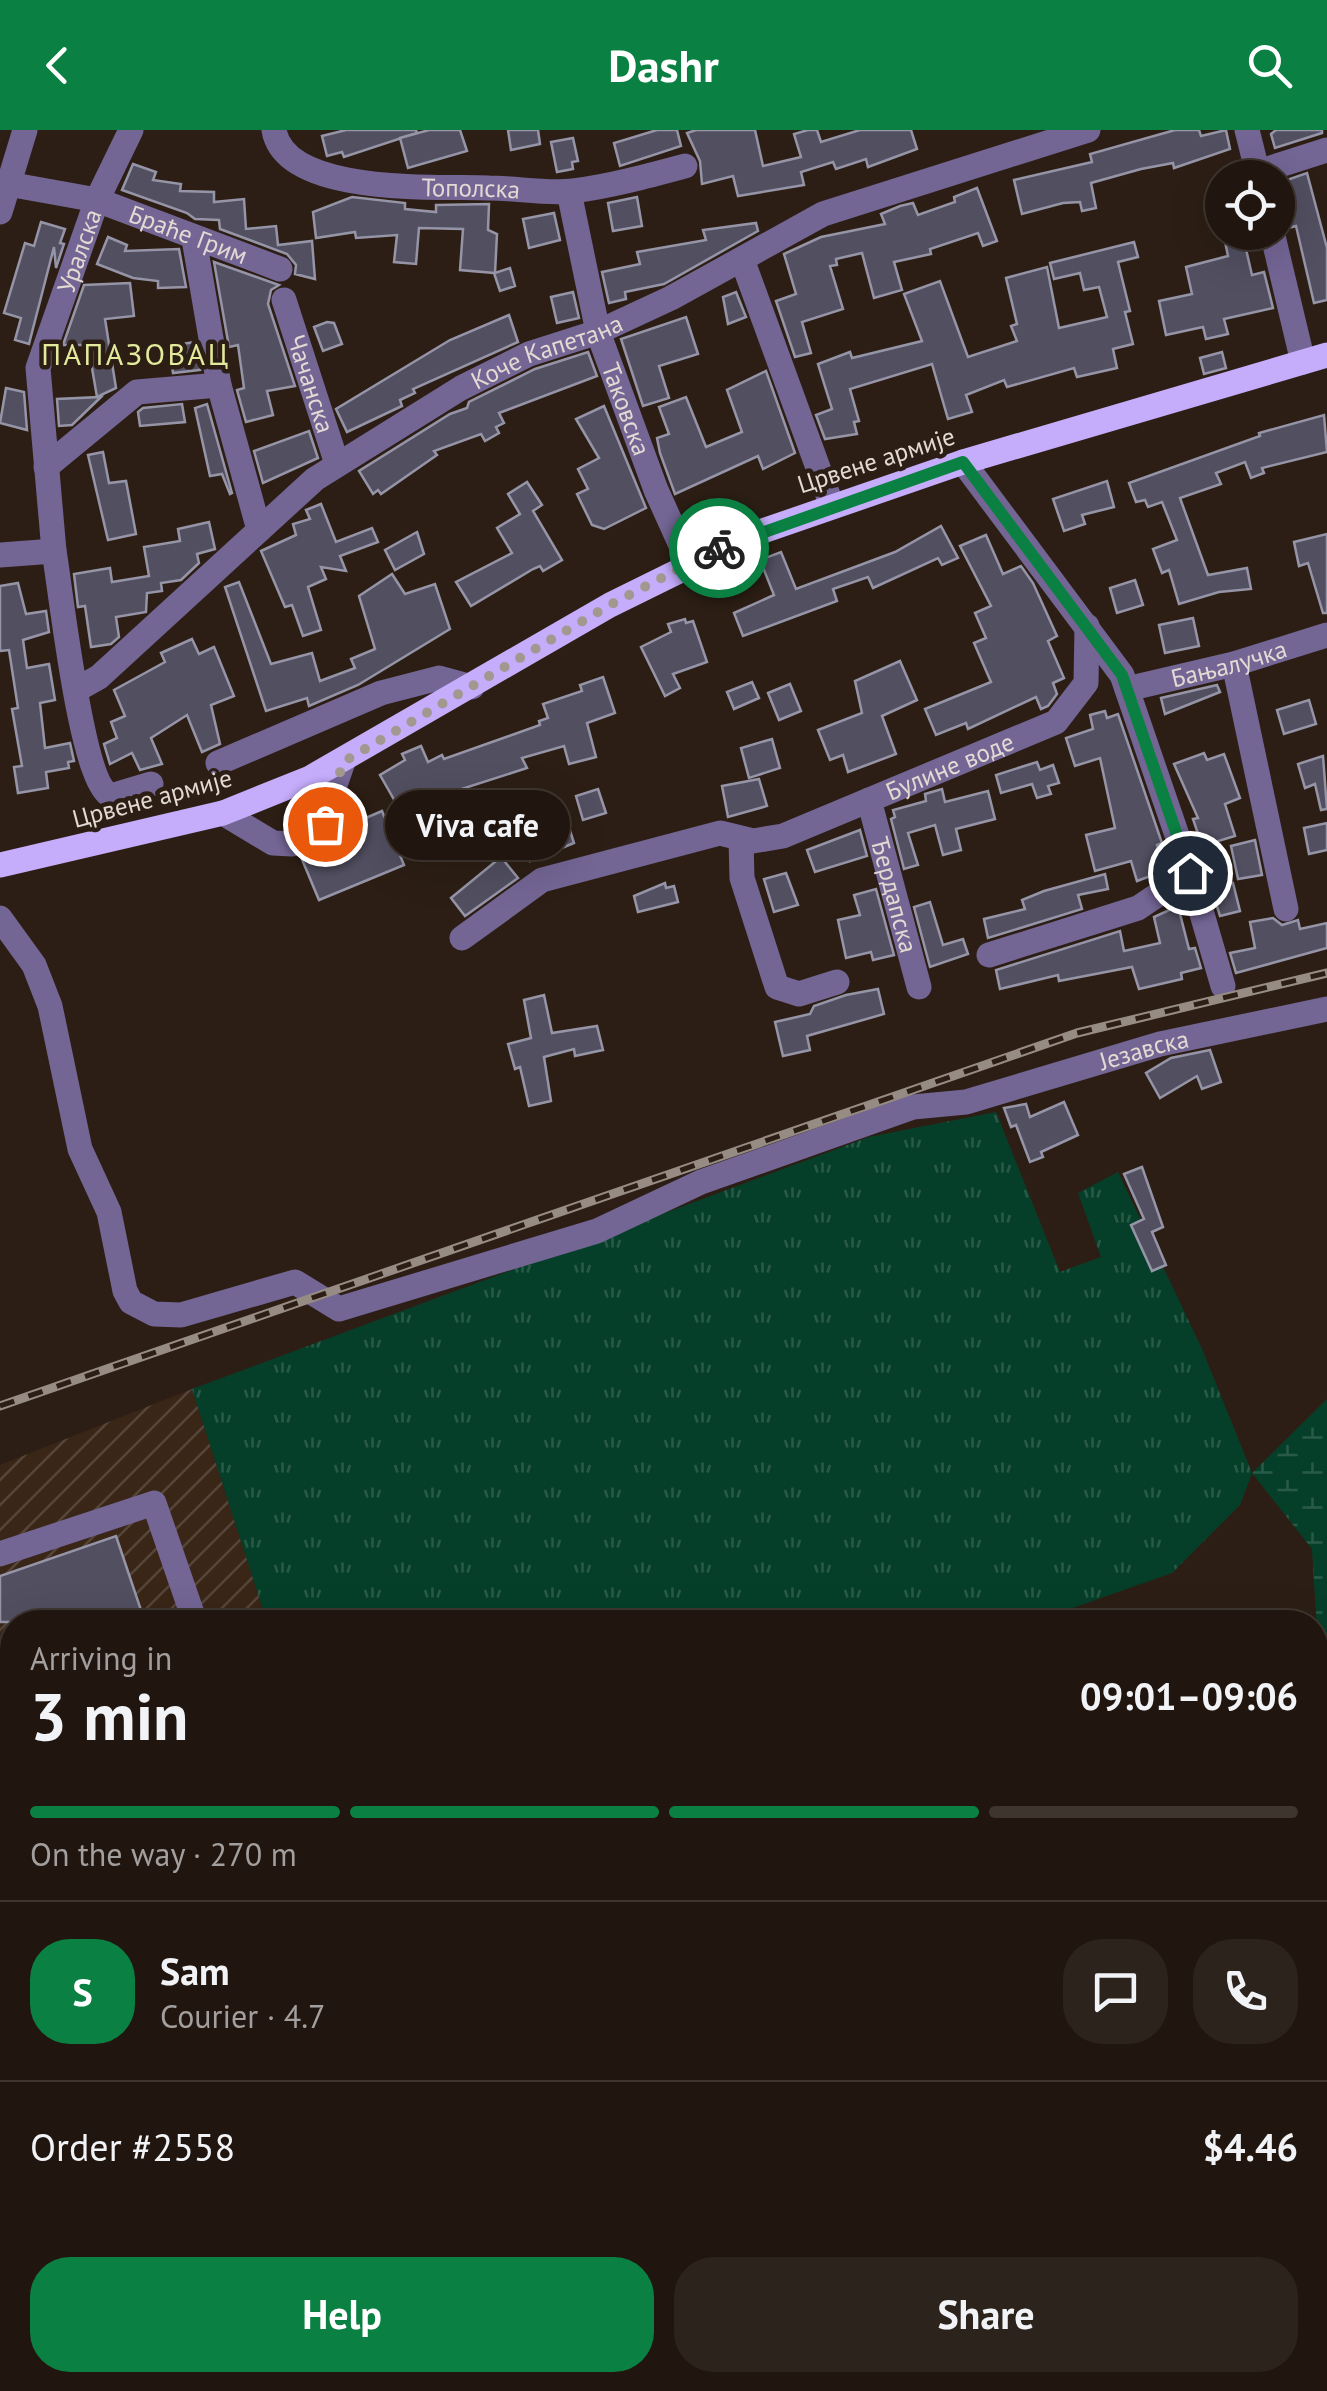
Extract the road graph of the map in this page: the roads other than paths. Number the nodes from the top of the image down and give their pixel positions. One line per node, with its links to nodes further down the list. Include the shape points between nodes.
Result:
1 (25, 130): 10 (street)
2 (130, 130): 12 (street, Уралска)
3 (274, 130): 11 (street, Тополска, via 281,150 295,162 343,179)
4 (1088, 130): 16 (street, Коче Капетана, via 858,200)
5 (1247, 130): 7 (street)
6 (1327, 150): 8 (street)
7 (1254, 160)
8 (1295, 162)
9 (685, 166): 11 (street, Тополска)
10 (8, 184): 12 (street, Браће Грим); 13 (street)
11 (569, 192): 19 (street, Таковска)
12 (97, 200): 14 (street, Браће Грим); 24 (street, Уралска, via 38,368)
13 (0, 212)
14 (194, 238): 17 (street, Браће Грим); 21 (street)
15 (1278, 250): 20 (street)
16 (743, 262): 19 (street, Коче Капетана); 25 (street)
17 (280, 268)
18 (284, 300): 23 (street, Чачанска)
19 (598, 332): 23 (street, Коче Капетана, via 528,354); 29 (street, Таковска)
20 (1315, 359): 22 (main road, Црвене армије)
21 (219, 385): 24 (street, via 137,392); 26 (street)
22 (963, 462): 25 (main road, Црвене армије); 30 (street)
23 (337, 464): 26 (street, Коче Капетана)
24 (46, 467): 27 (street, Уралска)
25 (832, 506): 29 (main road, Црвене армије)
26 (260, 530): 35 (street, Коче Капетана, via 99,678)
27 (54, 551): 28 (street); 35 (street, Уралска)
28 (0, 555)
29 (689, 564): 33 (main road, Црвене армије)
30 (1087, 626): 34 (street); 39 (street, Булине воде, via 1086,683 1056,722)
31 (1327, 635): 32 (street, Бањалучка)
32 (1234, 664): 34 (street, Бањалучка); 46 (street)
33 (472, 687): 36 (main road, Црвене армије); 37 (street, Црвене армије, via 440,678 382,692)
34 (1127, 689): 45 (street)
35 (76, 690): 38 (street, Уралска, via 100,790 111,796)
36 (343, 762): 40 (main road, Црвене армије); 41 (street)
37 (218, 763)
38 (151, 784)
39 (869, 800): 42 (street, Булине воде, via 783,836); 52 (street, Ђердапска)
40 (222, 813): 43 (street, via 273,843); 44 (main road, Црвене армије)
41 (319, 831)
42 (741, 840): 48 (street, Булине воде, via 720,833 542,880); 50 (street, via 742,878 777,987 799,994)
43 (292, 844)
44 (0, 864)
45 (1190, 873): 49 (street, via 1138,908); 51 (street)
46 (1286, 909)
47 (0, 918): 53 (street, Језавска, via 34,966 50,1006 80,1149 110,1212 124,1291 140,1310 154,1314 208,1310 295,1282 340,1309 596,1230 652,1202 914,1107 966,1102 1160,1044)
48 (462, 938)
49 (990, 955)
50 (838, 982)
51 (1223, 986)
52 (919, 987)
53 (1327, 1009)
54 (0, 1554): 55 (street, via 154,1503)
55 (190, 1610)

